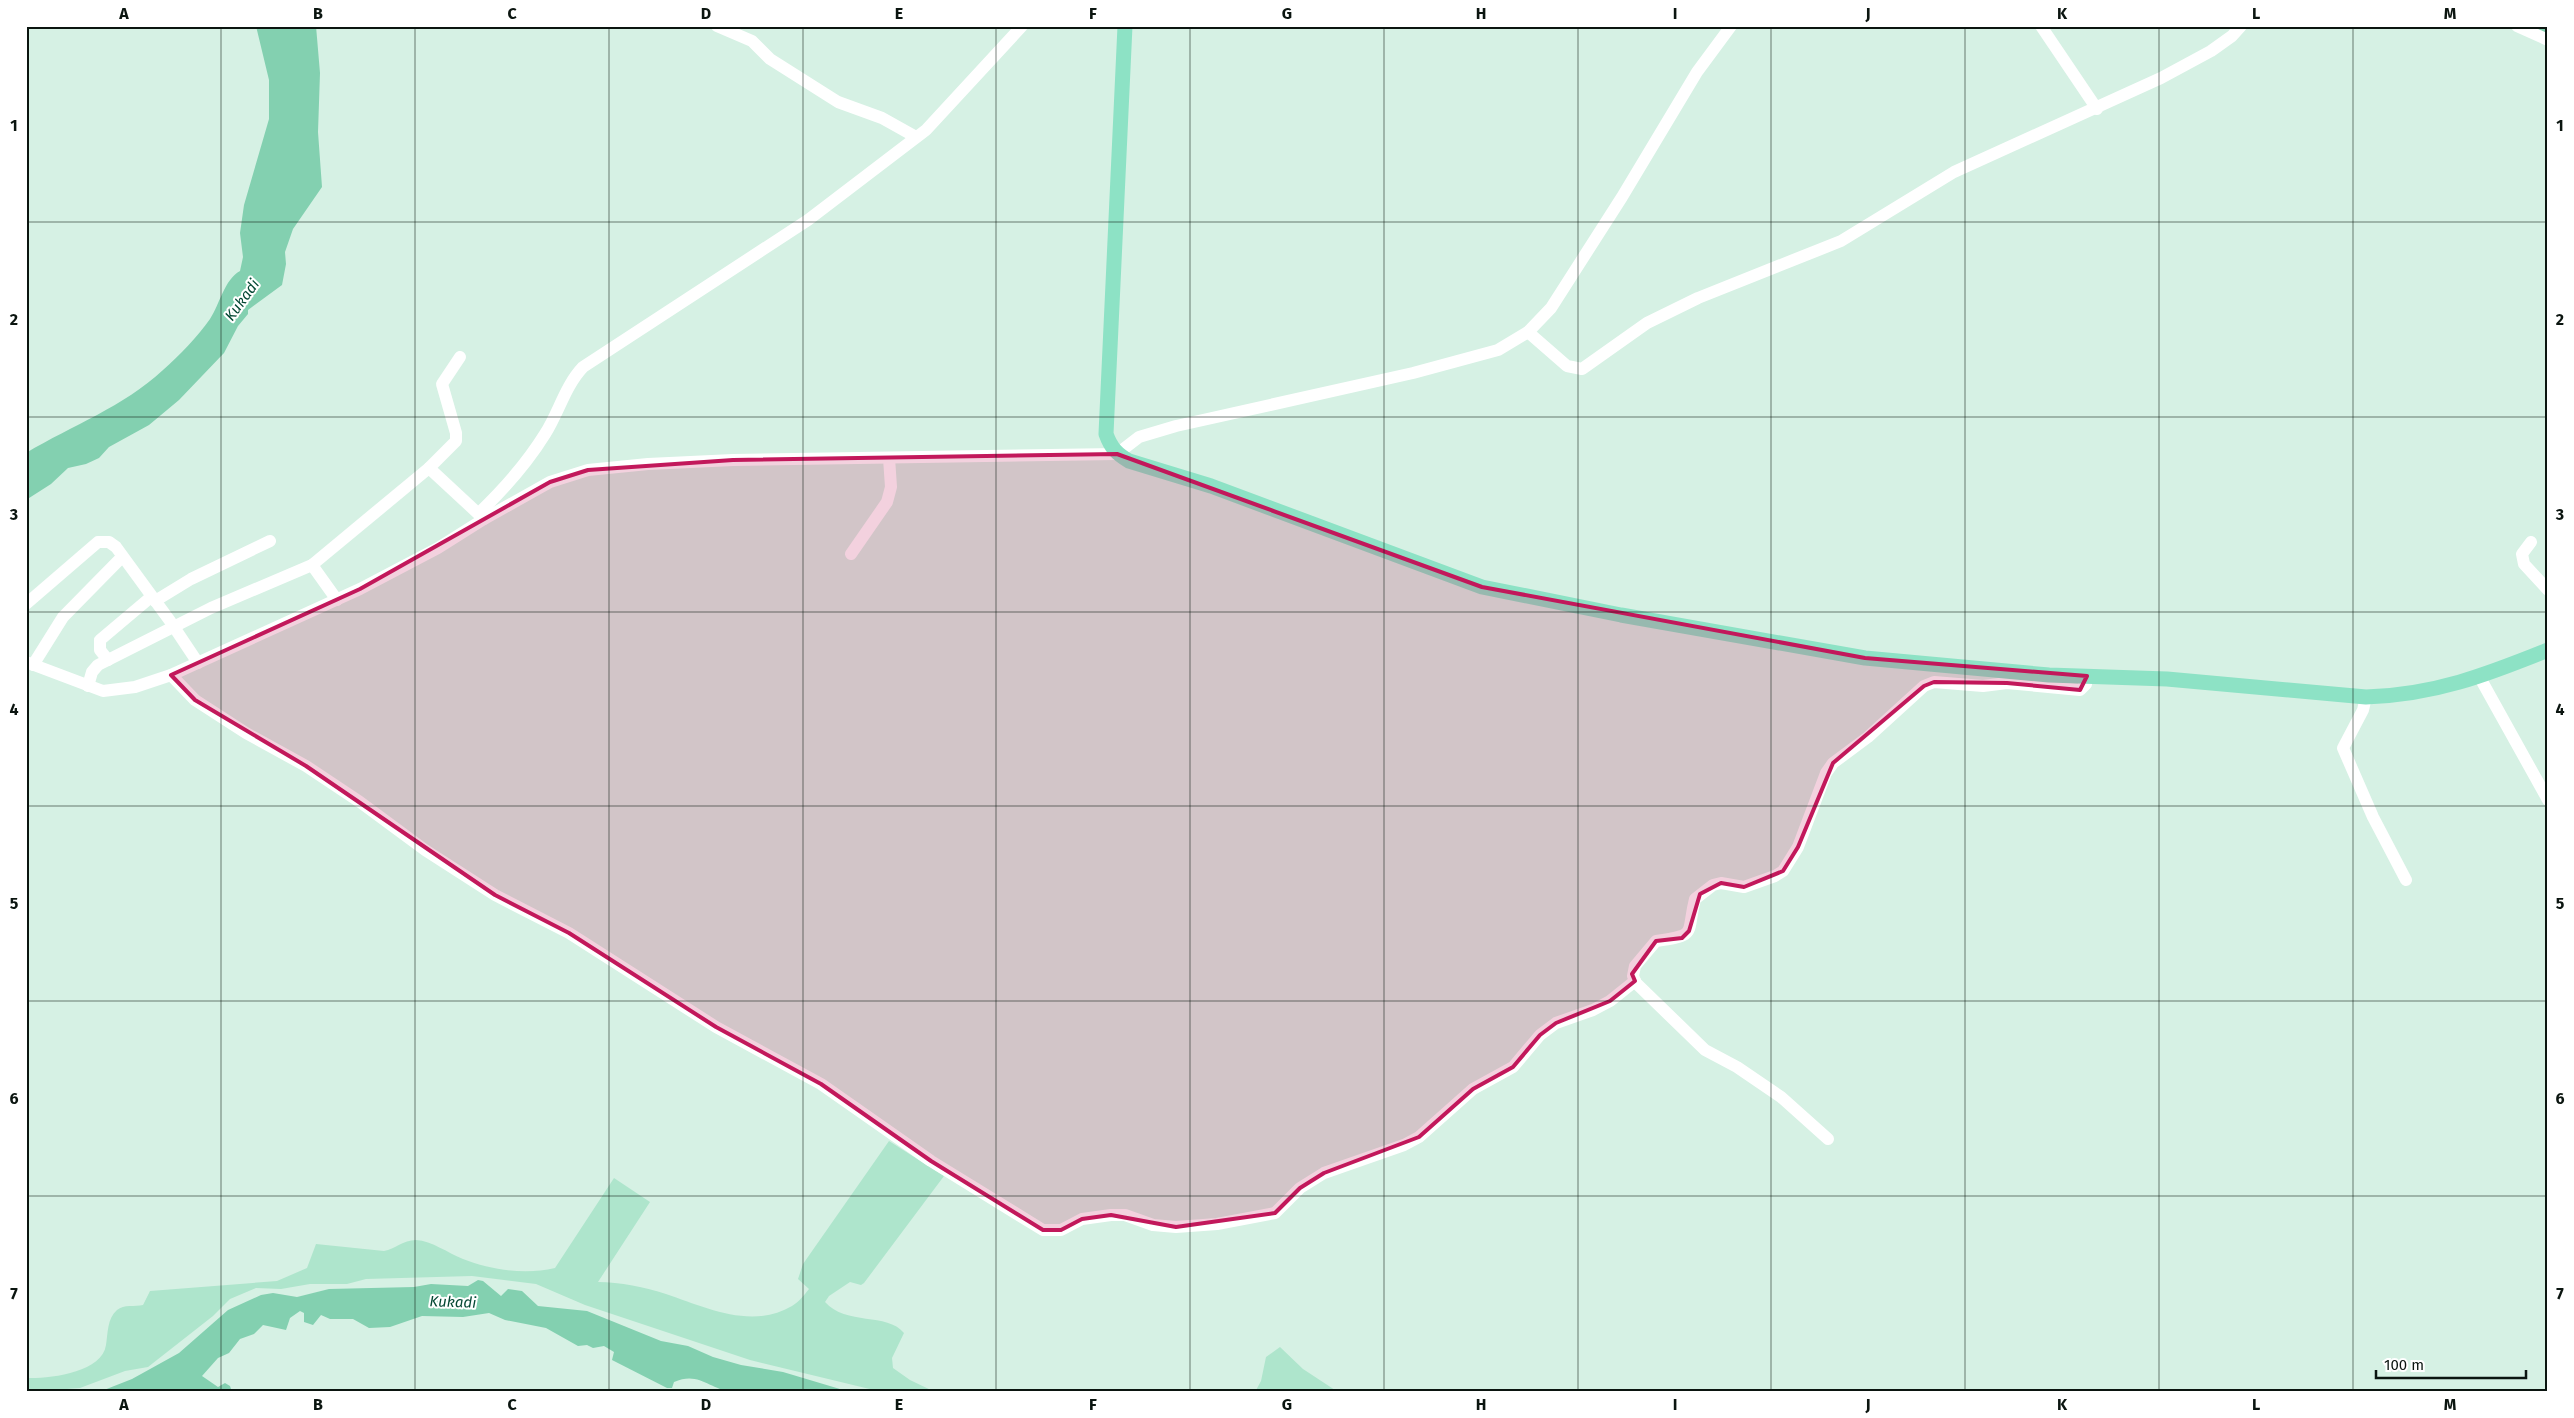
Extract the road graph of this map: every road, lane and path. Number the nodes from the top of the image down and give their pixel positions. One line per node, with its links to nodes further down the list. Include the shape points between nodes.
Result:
1 (718, 26): 10 (street, via 752,41 786,71 838,102 882,118)
2 (1022, 26): 10 (street, via 944,112)
3 (1125, 26): 13 (main road, via 1106,434)
4 (1731, 26): 11 (street, via 1688,87 1551,308)
5 (2041, 26): 9 (street)
6 (2241, 26): 9 (street, via 2212,50)
7 (2517, 26): 8 (street)
8 (2548, 40)
9 (2097, 109): 11 (street, via 1954,172 1841,241 1698,298 1647,323 1582,369 1567,366)
10 (916, 137): 16 (street, via 808,220 583,367 568,386 546,434)
11 (1528, 332): 13 (street, via 1498,350 1422,371 1154,432 1139,437)
12 (460, 357): 15 (street, via 442,384 456,441)
13 (1117, 454): 14 (street); 32 (main road, via 1482,587 1865,658)
14 (889, 458): 16 (street, via 733,460 588,470 550,482); 19 (street, via 891,487 887,502)
15 (430, 468): 16 (street); 21 (street)
16 (482, 516): 24 (street, via 438,548)
17 (270, 541): 23 (street)
18 (2531, 542): 22 (street, via 2522,554 2524,564)
19 (851, 554)
20 (122, 558): 23 (street); 25 (street, via 109,542 98,542); 30 (street, via 63,617)
21 (312, 565): 24 (street); 26 (street)
22 (2548, 590)
23 (153, 599): 26 (street); 28 (street, via 100,640 100,650)
24 (337, 600): 29 (street)
25 (26, 604)
26 (174, 627): 28 (street); 29 (street)
27 (2548, 650): 33 (main road)
28 (108, 660): 34 (street, via 92,672)
29 (198, 663): 31 (street)
30 (30, 664): 34 (street)
31 (171, 675): 34 (street, via 111,691); 38 (street, via 195,700 306,766 487,890 569,934 716,1027 821,1084 931,1161 1043,1230 1061,1230 1082,1220 1111,1215 1125,1215 1153,1225 1176,1227 1267,1216 1324,1173 1419,1137 1472,1089 1513,1067 1540,1034 1556,1023 1610,1001)
32 (2087, 676): 35 (main road, via 2167,679); 38 (street, via 2086,684 2080,690 2007,683 1982,686 1934,682 1924,686 1868,737 1833,763 1826,773 1798,847 1782,870 1775,876 1744,887 1722,883 1700,894 1695,899 1689,931 1682,938 1656,941 1633,972)
33 (2479, 676): 35 (main road, via 2438,690); 36 (street)
34 (88, 686)
35 (2366, 698): 37 (street, via 2343,748 2373,817)
36 (2548, 800)
37 (2406, 880)
38 (1635, 981): 39 (street, via 1705,1050 1781,1097)
39 (1828, 1139)

